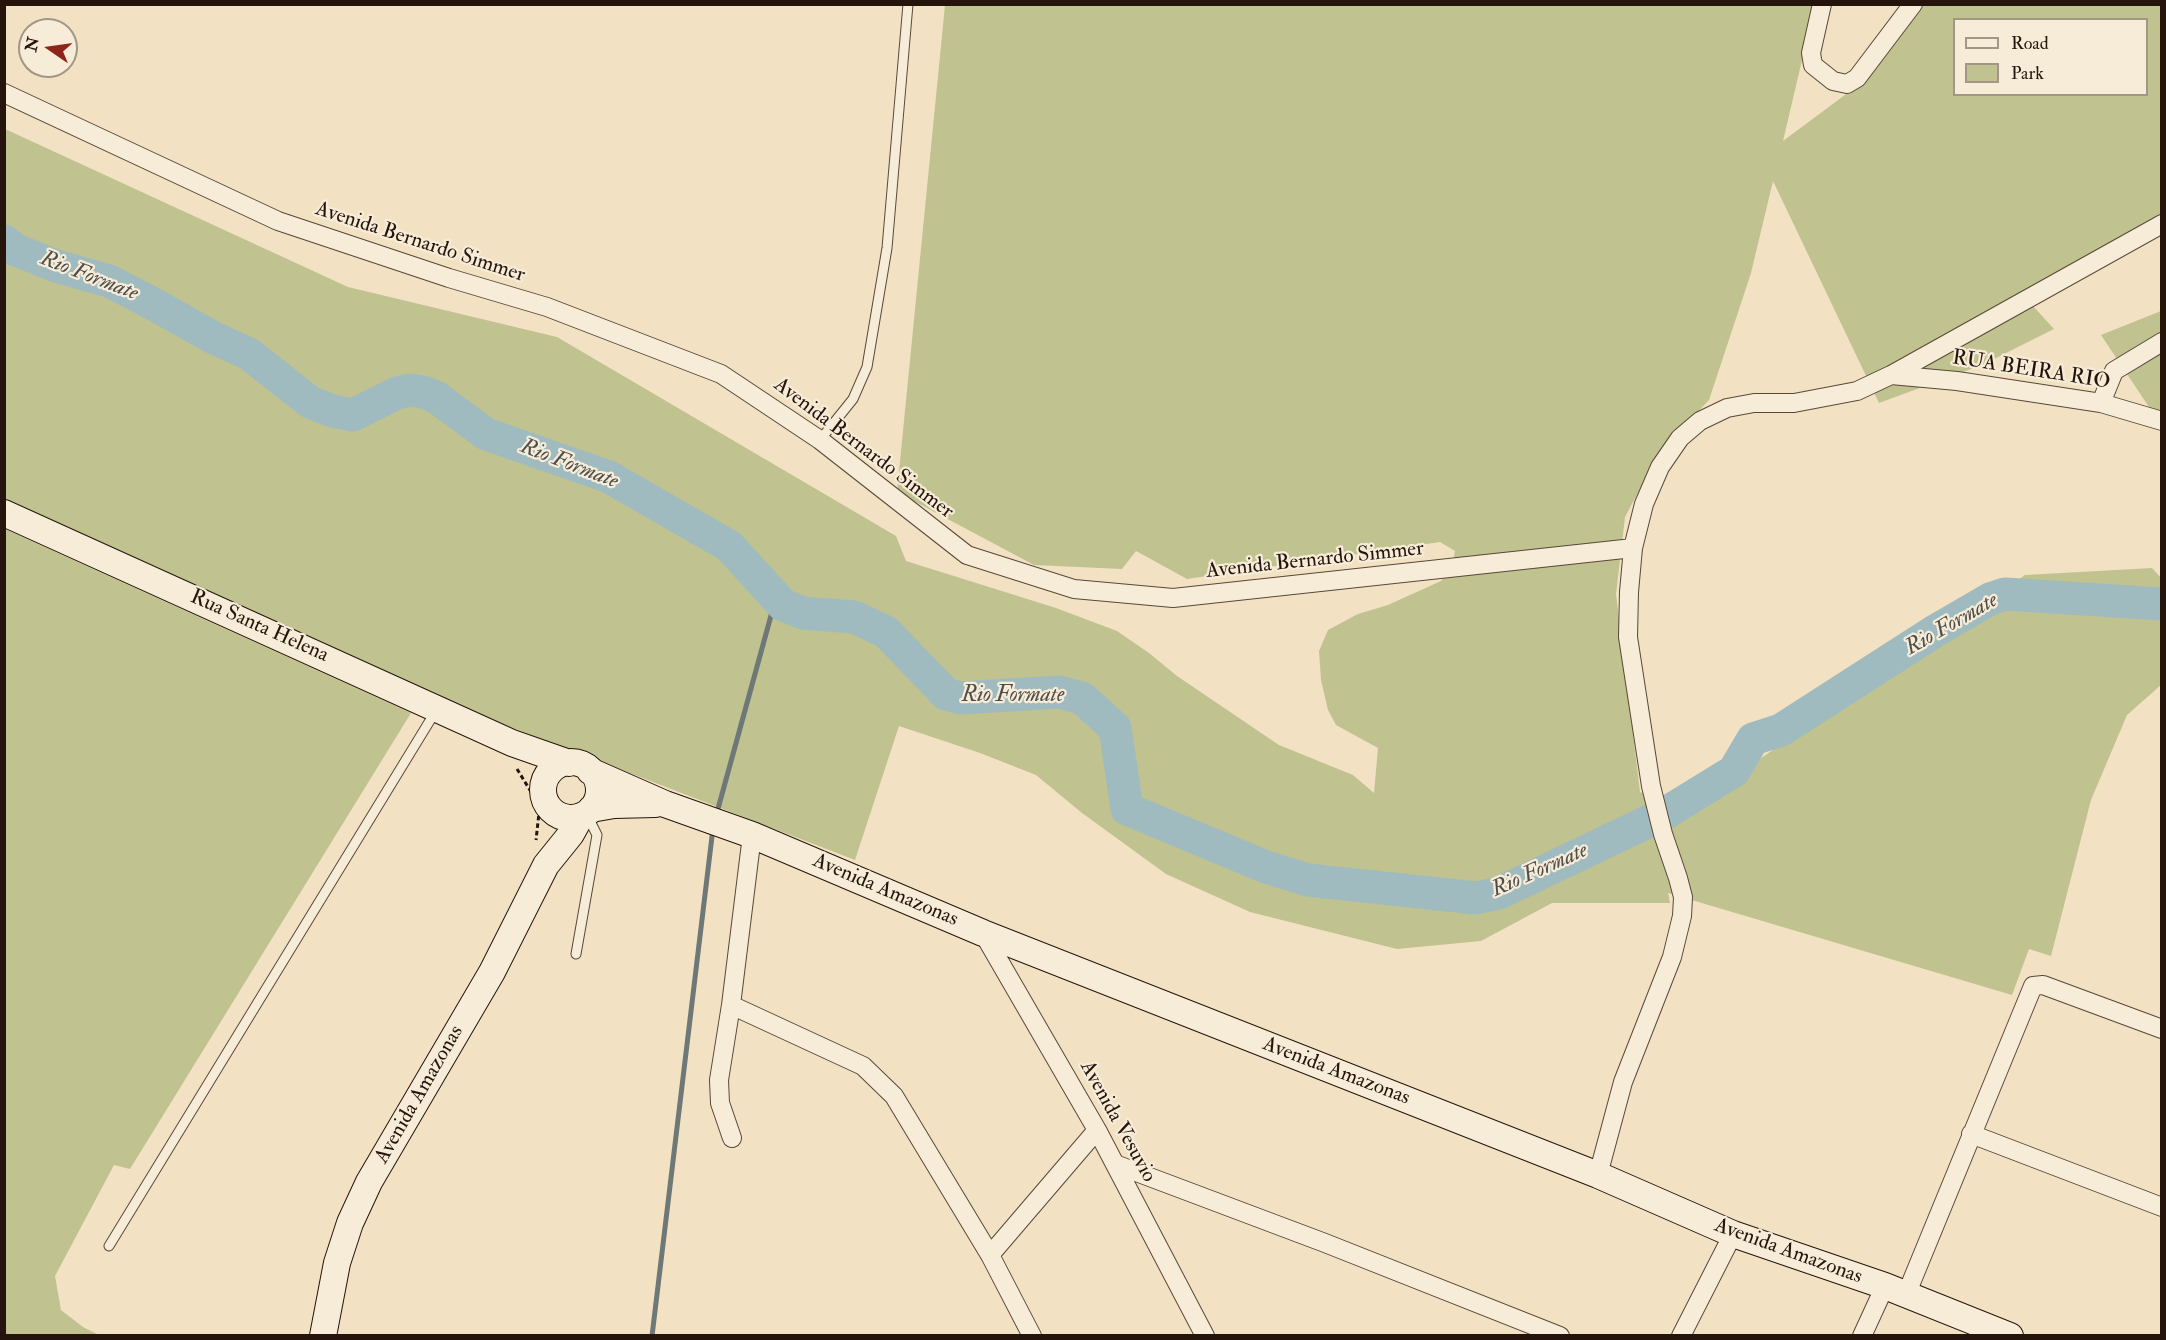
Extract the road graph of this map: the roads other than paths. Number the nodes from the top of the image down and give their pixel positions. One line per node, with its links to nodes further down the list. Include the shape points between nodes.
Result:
1 (908, 4): 10 (lane, via 887,248 867,367 853,399)
2 (1822, 4): 3 (street, via 1813,65 1833,81 1847,84 1857,78)
3 (1913, 4)
4 (4, 93): 10 (street, Avenida Bernardo Simmer, via 278,221 547,307 721,374)
5 (2162, 224): 7 (street)
6 (2162, 342): 8 (street, via 2114,372)
7 (1891, 375): 8 (street, RUA BEIRA RIO); 12 (street, via 1857,391 1794,403 1727,408 1700,421 1680,438 1660,467 1644,504)
8 (2101, 403): 9 (street, RUA BEIRA RIO)
9 (2162, 421)
10 (820, 440): 12 (street, Avenida Bernardo Simmer, via 967,555 1074,589 1173,598)
11 (4, 513): 13 (street, Rua Santa Helena)
12 (1634, 548): 29 (street, via 1628,637 1651,786 1683,897 1683,916 1672,957 1623,1082)
13 (438, 707): 14 (street, Rua Santa Helena); 32 (lane)
14 (512, 743): 15 (street, Rua Santa Helena); 16 (street, Rua Santa Helena)
15 (579, 767): 16 (street, via 553,769); 17 (street, Avenida Amazonas); 18 (street, via 598,790)
16 (546, 795): 18 (street, via 564,817); 20 (street, Avenida Amazonas, via 552,825)
17 (665, 804): 18 (street, Avenida Amazonas, via 614,805); 19 (street, Avenida Amazonas)
18 (586, 813): 20 (street, Avenida Amazonas); 22 (lane, via 597,835)
19 (752, 835): 21 (street, Avenida Amazonas); 23 (street)
20 (546, 866): 35 (street, Avenida Amazonas, via 492,972 369,1182 337,1263)
21 (983, 933): 25 (street, Avenida Vesuvio); 29 (street, Avenida Amazonas)
22 (576, 954)
23 (731, 1005): 27 (street, via 718,1080 720,1103); 33 (street, via 863,1066 894,1096)
24 (2162, 1029): 26 (street, via 2043,985 2033,986)
25 (1097, 1130): 28 (street, Avenida Vesuvio); 33 (street)
26 (1971, 1134): 30 (street); 34 (street)
27 (732, 1138)
28 (1115, 1164): 37 (street, Avenida Vesuvio); 38 (street)
29 (1598, 1175): 31 (street, Avenida Amazonas)
30 (2162, 1207)
31 (1733, 1234): 34 (street, Avenida Amazonas); 39 (street)
32 (109, 1246)
33 (990, 1255): 36 (street)
34 (1896, 1291): 40 (street); 41 (street, Avenida Amazonas)
35 (323, 1335)
36 (1032, 1335)
37 (1205, 1335)
38 (1560, 1335)
39 (1681, 1335)
40 (1862, 1335)
41 (2010, 1335)

